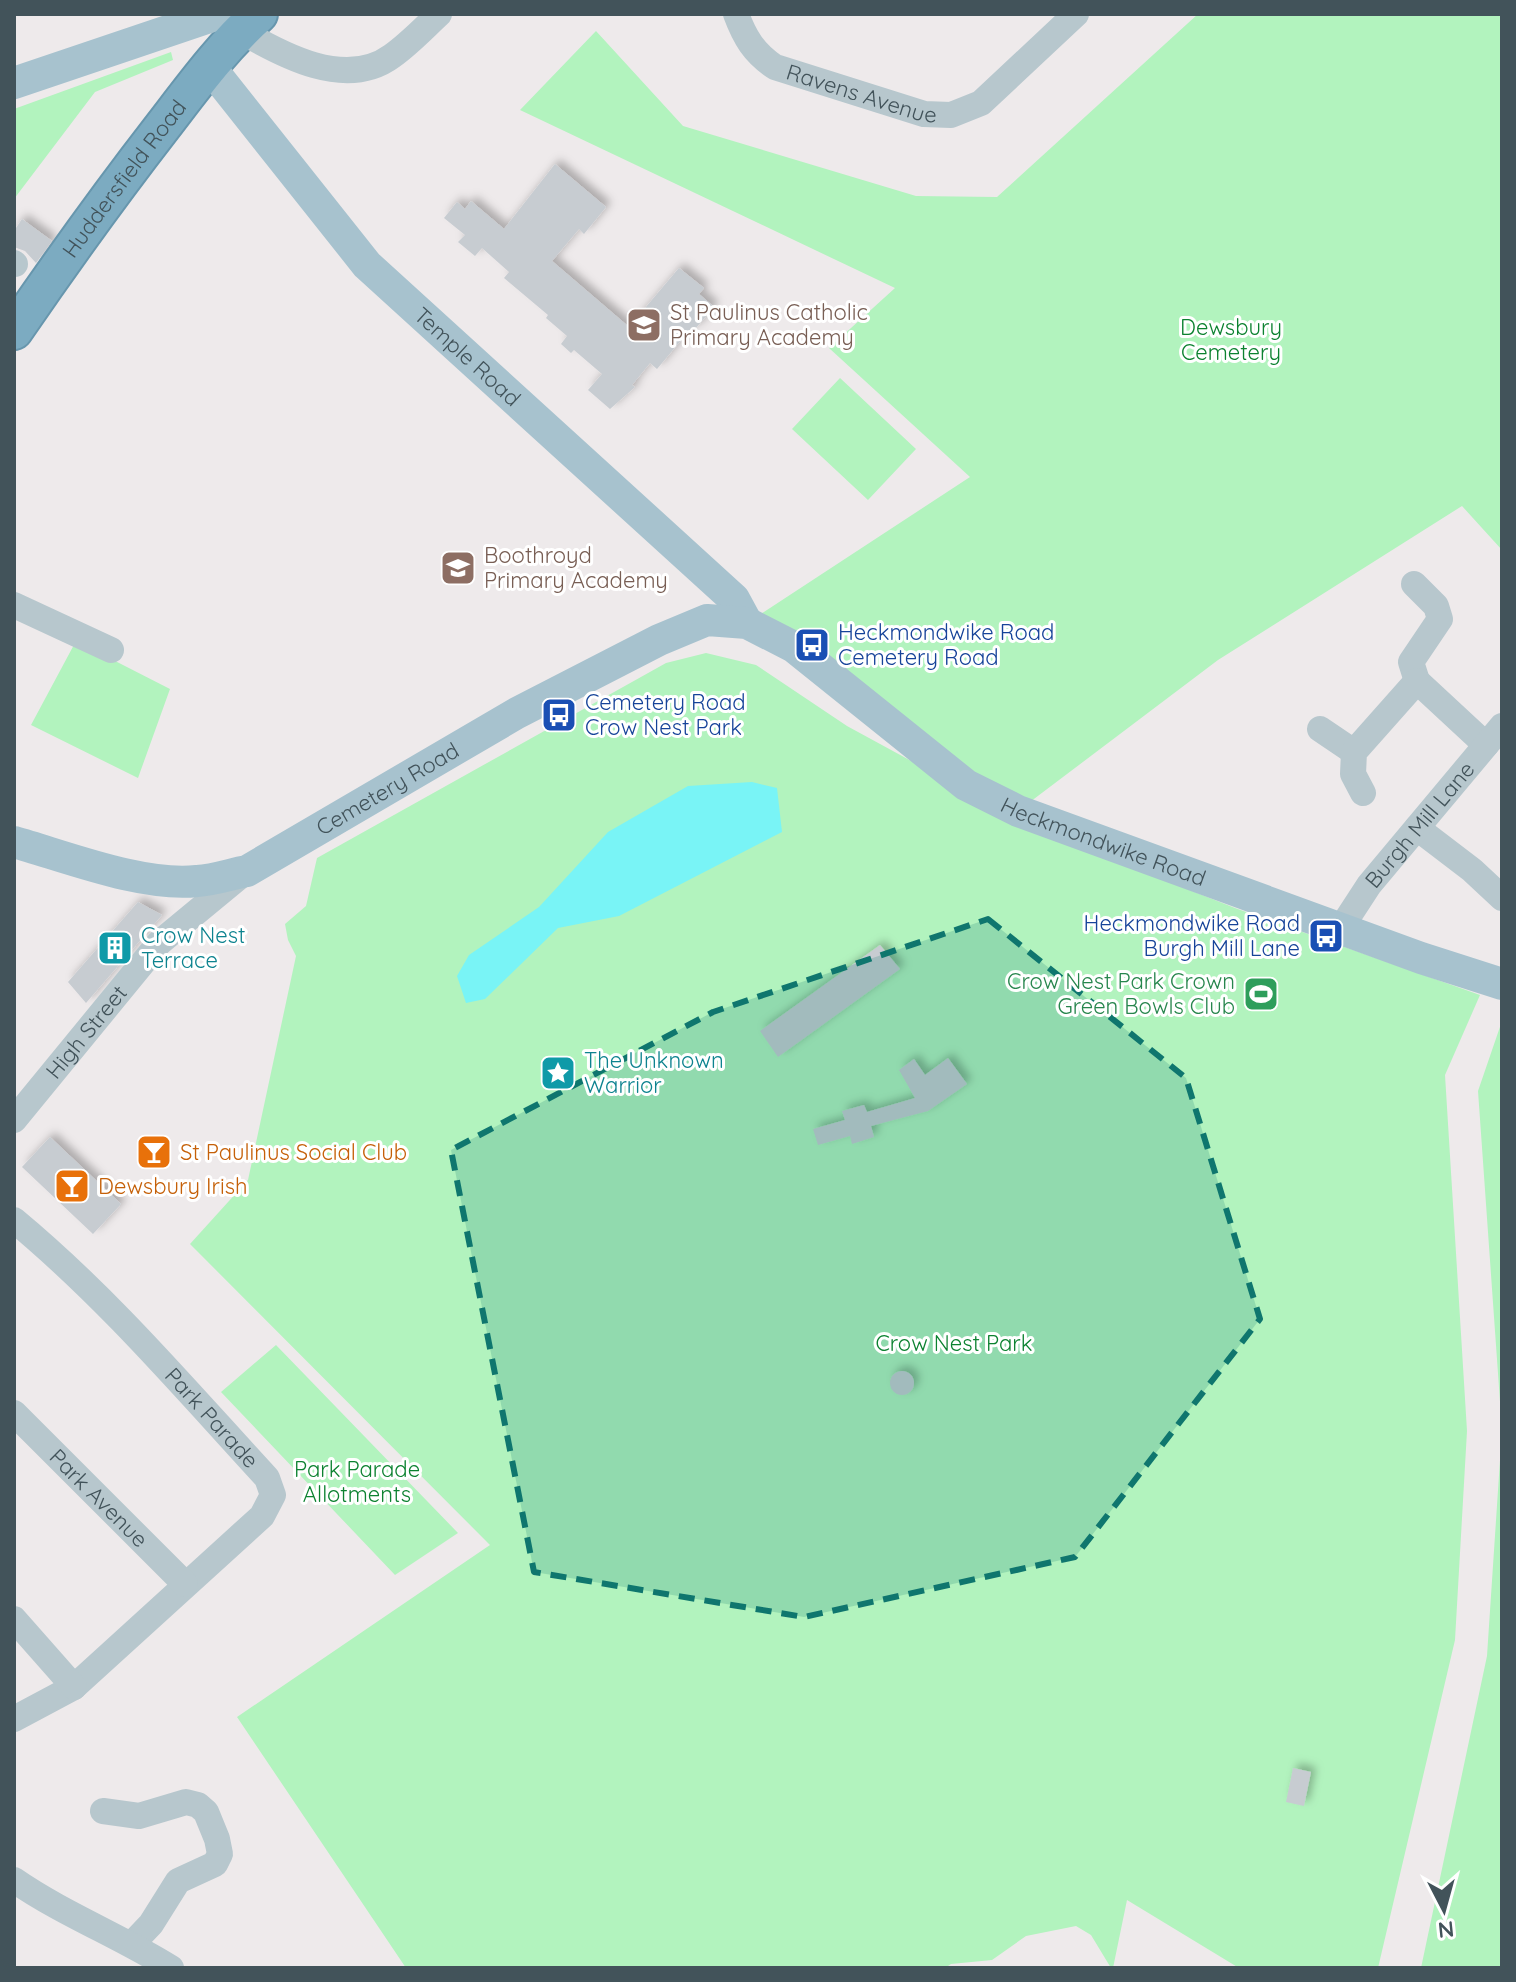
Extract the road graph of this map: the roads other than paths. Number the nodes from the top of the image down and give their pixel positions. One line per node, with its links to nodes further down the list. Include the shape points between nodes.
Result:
1 (439, 14): 4 (street, via 391,57 367,69 340,70 272,49)
2 (736, 14): 3 (street, Ravens Avenue, via 745,38 775,67 924,114 951,115 981,103)
3 (1076, 14)
4 (237, 17): 5 (highway, Huddersfield Road); 6 (main road)
5 (209, 66): 7 (highway, Huddersfield Road, via 101,205); 10 (main road, Temple Road, via 367,265 734,599)
6 (14, 83)
7 (14, 331)
8 (1414, 584): 12 (street, via 1436,606 1440,619 1411,662)
9 (14, 605): 11 (street)
10 (747, 623): 19 (main road, Cemetery Road, via 707,620 659,640 517,713); 22 (main road, Heckmondwike Road, via 794,647 966,785 1018,811)
11 (111, 650)
12 (1417, 681): 14 (street); 15 (street)
13 (1320, 729): 15 (street)
14 (1494, 735): 17 (street, Burgh Mill Lane)
15 (1354, 752): 16 (street, via 1353,774)
16 (1363, 793)
17 (1417, 828): 21 (street); 22 (street, Burgh Mill Lane)
18 (14, 842): 20 (main road, Cemetery Road, via 107,869)
19 (247, 871): 20 (main road, Cemetery Road); 23 (street, High Street)
20 (174, 881): 23 (street, High Street, via 170,917)
21 (1502, 898)
22 (1341, 928): 24 (main road, Heckmondwike Road)
23 (159, 943): 25 (street, High Street)
24 (1502, 984)
25 (14, 1120)
26 (14, 1220): 28 (street, Park Parade, via 67,1264 267,1478 273,1495 262,1516)
27 (14, 1413): 28 (street, Park Avenue)
28 (185, 1584): 30 (street, Park Parade)
29 (14, 1619): 30 (street)
30 (74, 1687): 31 (street, Park Parade)
31 (14, 1719)
32 (103, 1811): 34 (street, via 139,1816 186,1802 206,1812 217,1839 220,1854 215,1864 178,1881)
33 (14, 1880): 34 (street)
34 (132, 1944): 35 (street)
35 (171, 1968)

